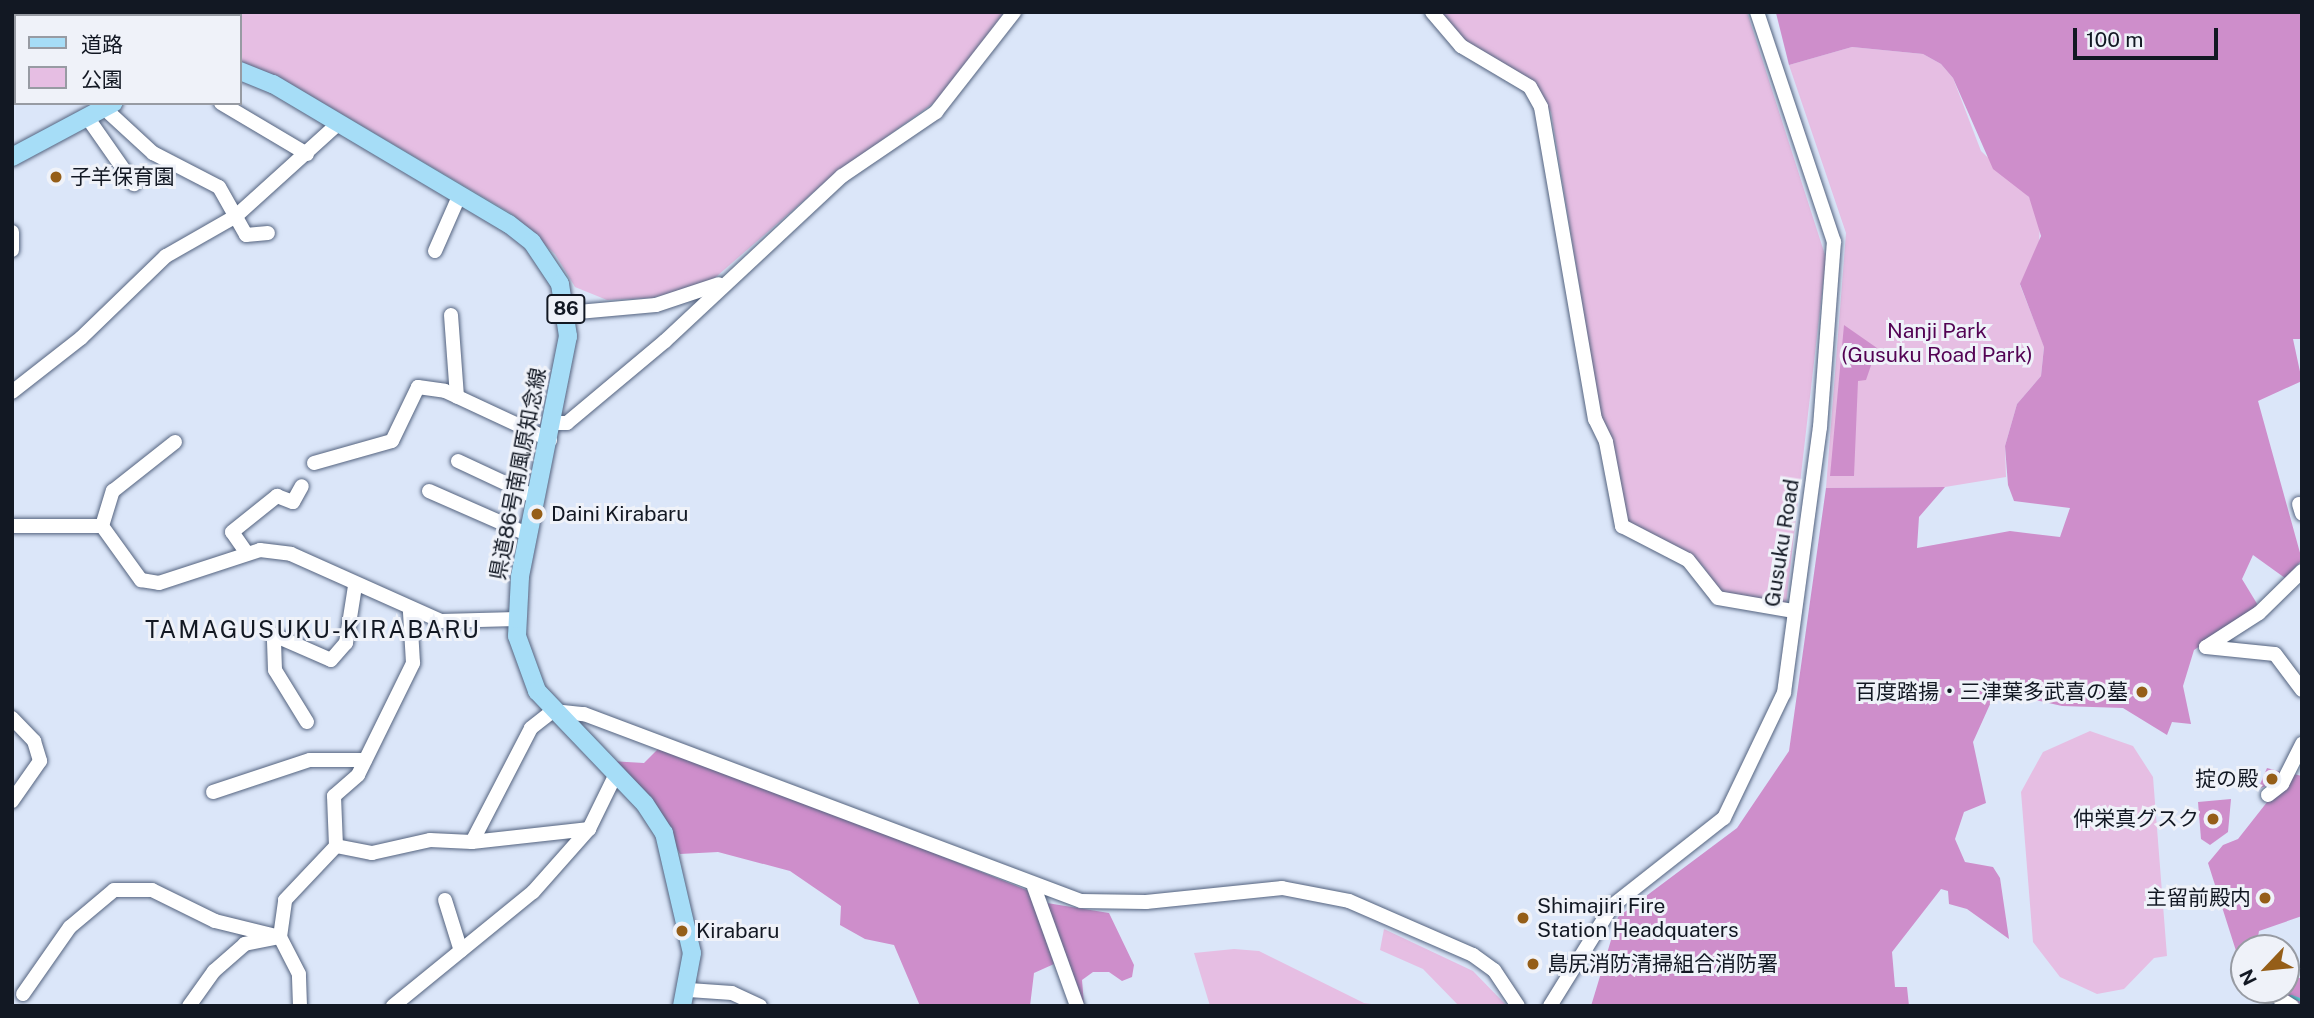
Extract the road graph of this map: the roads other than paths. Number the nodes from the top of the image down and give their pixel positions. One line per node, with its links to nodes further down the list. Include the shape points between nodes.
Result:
1 (1014, 12): 18 (street, via 936,113 842,176)
2 (1432, 12): 36 (street, via 1461,46 1530,87 1548,125 1595,419 1606,442 1622,526 1688,560 1718,598)
3 (1757, 12): 36 (street, Gusuku Road, via 1834,242 1820,427)
4 (242, 72): 8 (main road, 県道86号南風原知念線 / 86)
5 (224, 105): 9 (street)
6 (108, 106): 7 (main road); 13 (street, via 153,153 205,175)
7 (87, 117): 10 (main road); 11 (street)
8 (339, 123): 9 (street); 12 (main road, 県道86号南風原知念線 / 86)
9 (307, 155): 13 (street)
10 (12, 157)
11 (134, 184)
12 (460, 194): 17 (street); 19 (main road, 県道86号南風原知念線 / 86, via 532,242 560,284)
13 (236, 216): 15 (street, via 246,235); 21 (street, via 166,256 81,338)
14 (12, 232): 16 (street)
15 (268, 233)
16 (12, 250)
17 (435, 251)
18 (723, 283): 19 (street, via 656,305); 23 (street)
19 (567, 313): 23 (main road, 県道86号南風原知念線 / 86)
20 (451, 315): 22 (street)
21 (12, 392)
22 (457, 397): 23 (street); 26 (street, via 418,387 392,441)
23 (552, 431): 29 (main road, 県道86号南風原知念線 / 86)
24 (174, 442): 31 (street, via 113,491)
25 (458, 461): 29 (street)
26 (314, 463)
27 (302, 486): 33 (street, via 293,502 277,496 232,531)
28 (429, 491): 32 (street)
29 (537, 498): 32 (main road, 県道86号南風原知念線 / 86)
30 (12, 526): 31 (street)
31 (102, 526): 33 (street, via 141,580 150,582)
32 (529, 535): 38 (main road, 県道86号南風原知念線 / 86)
33 (246, 552): 35 (street, via 292,554)
34 (2302, 571): 39 (street, via 2259,612 2206,647 2274,654)
35 (355, 586): 37 (street); 42 (street, via 346,643 331,660 274,635 275,670)
36 (1793, 611): 64 (street, Gusuku Road, via 1780,709 1739,796 1712,830 1612,906)
37 (410, 612): 38 (street, via 441,621); 44 (street, via 413,663)
38 (517, 619): 40 (main road, 県道86号南風原知念線 / 86, via 524,665)
39 (2302, 690)
40 (553, 711): 45 (main road, 県道86号南風原知念線 / 86); 50 (street, via 525,736); 52 (street, via 643,731)
41 (12, 718): 48 (street, via 34,741 40,761)
42 (307, 722)
43 (2302, 744): 47 (street, via 2282,784)
44 (365, 760): 46 (street, via 310,760); 51 (street, via 334,796)
45 (617, 774): 49 (street); 57 (main road, 県道86号南風原知念線 / 86, via 645,804 671,851 692,953)
46 (213, 792)
47 (2267, 795)
48 (12, 801)
49 (589, 829): 50 (street); 55 (street, via 533,892)
50 (472, 842): 51 (street, via 430,840 372,853)
51 (336, 846): 54 (street, via 285,900)
52 (1034, 887): 62 (street); 63 (street, via 1099,904 1314,890 1473,956 1494,970)
53 (445, 900): 55 (street)
54 (280, 937): 56 (street, via 215,921 152,890 114,890 70,927); 58 (street, via 245,944 214,971); 59 (street, via 299,974)
55 (461, 951): 60 (street)
56 (23, 994)
57 (686, 998): 61 (street, via 732,993)
58 (189, 1006)
59 (300, 1006)
60 (393, 1006)
61 (760, 1006)
62 (1077, 1006)
63 (1518, 1006)
64 (1550, 1006)

